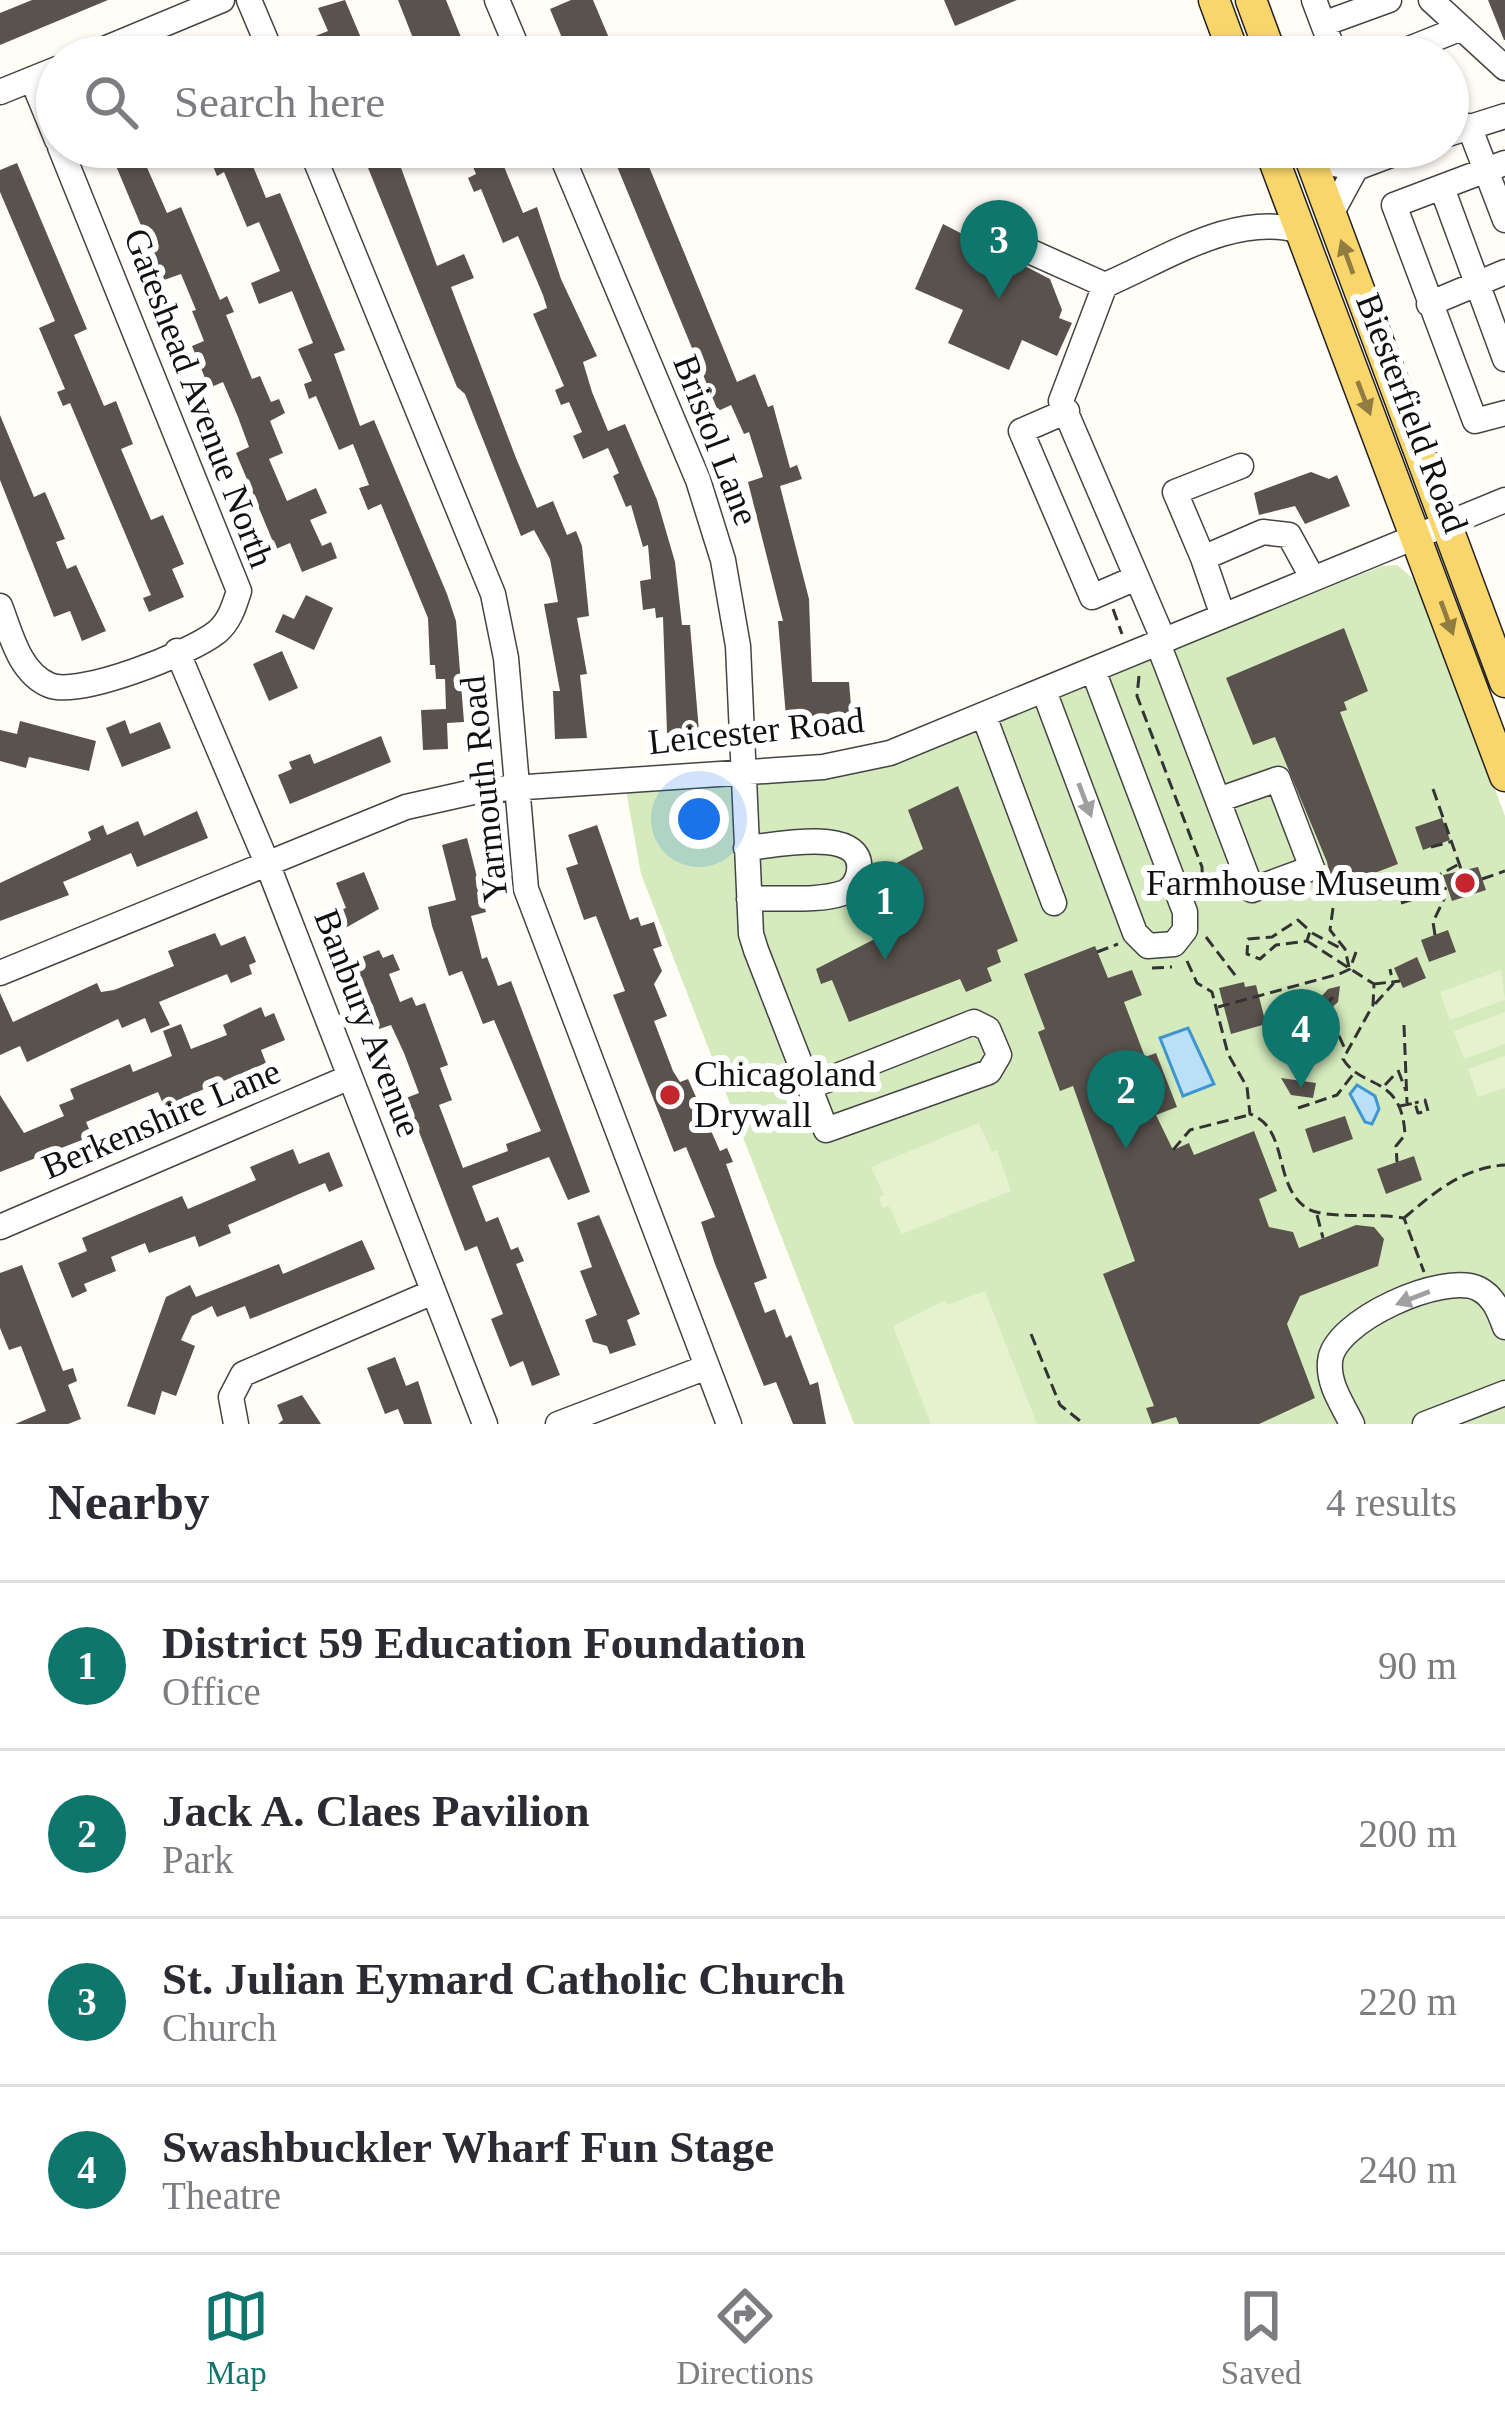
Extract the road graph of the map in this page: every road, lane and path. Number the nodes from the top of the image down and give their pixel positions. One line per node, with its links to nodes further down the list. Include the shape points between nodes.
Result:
1 (222, 0): 10 (street)
2 (249, 0): 11 (street)
3 (497, 0): 12 (street)
4 (1214, 0): 13 (main road)
5 (1251, 0): 14 (main road)
6 (1388, 0): 8 (street)
7 (1431, 0): 9 (street)
8 (1319, 12)
9 (1459, 29): 15 (street); 16 (street)
10 (135, 36)
11 (264, 36)
12 (512, 36)
13 (1227, 36)
14 (1264, 36)
15 (1450, 36)
16 (1467, 36)
17 (1469, 37): 18 (street)
18 (1505, 68)
19 (36, 77): 20 (street)
20 (32, 79): 21 (street, Gateshead Avenue North); 22 (street)
21 (36, 89)
22 (0, 92)
23 (1504, 109): 24 (street)
24 (1469, 125)
25 (1469, 141): 26 (street)
26 (1496, 167): 34 (street); 36 (street)
27 (68, 168): 57 (street, Gateshead Avenue North, via 237,578 228,620)
28 (319, 168): 65 (street, Yarmouth Road, via 494,594)
29 (567, 168): 63 (street, Bristol Lane, via 710,513 733,604)
30 (1277, 168): 33 (main road, Biesterfield Road)
31 (1314, 168): 35 (main road, Biesterfield Road)
32 (1354, 168): 35 (street)
33 (1283, 185): 37 (street); 38 (main road, Biesterfield Road)
34 (1442, 188): 42 (street); 43 (street, via 1394,205)
35 (1331, 214): 49 (main road, Biesterfield Road, one-way to 35)
36 (1505, 220)
37 (1243, 226): 38 (street); 41 (street)
38 (1300, 231): 49 (main road, Biesterfield Road, one-way to 49)
39 (1000, 238): 41 (street)
40 (1505, 272): 42 (street)
41 (1105, 284): 45 (street, via 1061,401)
42 (1478, 284): 43 (street); 44 (street)
43 (1429, 304): 46 (street, via 1475,421)
44 (1505, 359)
45 (1067, 411): 51 (street); 53 (street, via 1021,431 1092,597)
46 (1505, 413)
47 (1241, 466): 50 (street, via 1175,492)
48 (1505, 500): 49 (street, Leicester Road)
49 (1432, 530): 52 (street, Leicester Road); 60 (main road, Biesterfield Road); 64 (main road, Biesterfield Road, one-way to 64)
50 (1203, 558): 52 (street, via 1263,532 1288,535); 55 (street)
51 (1136, 578): 53 (street); 56 (street)
52 (1313, 579): 55 (street, Leicester Road)
53 (1106, 591): 58 (path)
54 (0, 606): 57 (street, Gateshead Avenue North, via 29,671 59,688 84,688)
55 (1223, 616): 56 (street, Leicester Road)
56 (1161, 643): 58 (street, Leicester Road); 67 (street)
57 (177, 651): 71 (street, Banbury Avenue)
58 (1130, 655): 59 (street, Leicester Road); 78 (path, via 1141,680 1137,696 1202,867)
59 (1094, 670): 61 (street, Leicester Road); 61 (street, one-way to 59, via 1135,933 1148,946 1174,944 1185,912)
60 (1505, 682)
61 (1044, 691): 62 (street, Leicester Road)
62 (984, 716): 63 (street, Leicester Road, via 859,760); 79 (street)
63 (743, 774): 65 (street, Leicester Road); 70 (street, Bristol Lane)
64 (1505, 776)
65 (514, 787): 71 (street, Leicester Road, via 406,807); 124 (street, Yarmouth Road, via 530,903)
66 (1433, 789): 68 (path)
67 (1218, 800): 67 (street, via 1252,890 1312,868 1278,779)
68 (1452, 842): 69 (path); 75 (path, via 1460,866 1439,875)
69 (1431, 847)
70 (746, 848): 77 (street, Bristol Lane); 77 (street, via 837,841 860,869 844,893)
71 (267, 863): 91 (street, Leicester Road); 104 (street, Banbury Avenue)
72 (1505, 871): 73 (path)
73 (1482, 879)
74 (1412, 884): 76 (path)
75 (1445, 889): 76 (path); 83 (path)
76 (1432, 893): 80 (path)
77 (748, 899): 106 (street, Bristol Lane, via 755,950)
78 (1202, 901)
79 (1054, 903)
80 (1401, 903)
81 (1333, 908): 86 (path, via 1330,930)
82 (1310, 932): 85 (path); 85 (path, via 1293,921 1272,937 1253,935 1245,949 1260,959 1276,944); 86 (path)
83 (1435, 935)
84 (1198, 939): 92 (path, via 1201,931)
85 (1307, 941): 89 (path)
86 (1345, 949): 89 (path)
87 (1191, 952): 99 (path, via 1185,964)
88 (1356, 952): 89 (path)
89 (1350, 969): 94 (path); 96 (path)
90 (1390, 969): 95 (path)
91 (0, 973)
92 (1238, 979)
93 (1400, 981): 95 (path)
94 (1374, 983): 95 (path); 98 (path)
95 (1393, 984): 98 (path)
96 (1301, 988): 99 (path); 100 (path)
97 (1333, 997): 102 (path, via 1313,1018 1326,1031 1333,1023 1341,1030)
98 (1373, 1005): 102 (path)
99 (1216, 1007): 112 (path)
100 (1312, 1007)
101 (1404, 1024): 107 (path)
102 (1345, 1049): 103 (path)
103 (1355, 1072): 105 (path); 111 (path, via 1337,1095)
104 (350, 1077): 118 (street, Berkenshire Lane); 121 (street, Banbury Avenue)
105 (1385, 1085): 107 (path, via 1398,1070); 110 (path)
106 (809, 1087): 106 (street, Bristol Lane, via 826,1130 839,1130 988,1072 999,1055 988,1029 974,1022)
107 (1406, 1092): 108 (path)
108 (1407, 1103): 109 (path); 110 (path)
109 (1415, 1103)
110 (1398, 1107): 114 (path, via 1405,1135)
111 (1298, 1108)
112 (1250, 1114): 113 (path, via 1190,1130); 116 (path, via 1270,1127 1294,1196)
113 (1173, 1150)
114 (1397, 1162)
115 (1505, 1165): 117 (path, via 1478,1168 1433,1190)
116 (1316, 1213): 117 (path); 119 (path)
117 (1404, 1218): 120 (path)
118 (0, 1227)
119 (1323, 1238)
120 (1431, 1291): 122 (street, via 1475,1286); 131 (street, one-way to 131, via 1366,1316 1339,1337 1329,1368)
121 (434, 1292): 126 (street, via 243,1374 231,1397); 127 (street, Banbury Avenue)
122 (1505, 1327)
123 (1031, 1334): 130 (path, via 1060,1405)
124 (706, 1367): 128 (street); 129 (street, Yarmouth Road)
125 (1505, 1393): 132 (street)
126 (236, 1424)
127 (485, 1424)
128 (558, 1424)
129 (729, 1424)
130 (1084, 1424)
131 (1352, 1424)
132 (1425, 1424)

